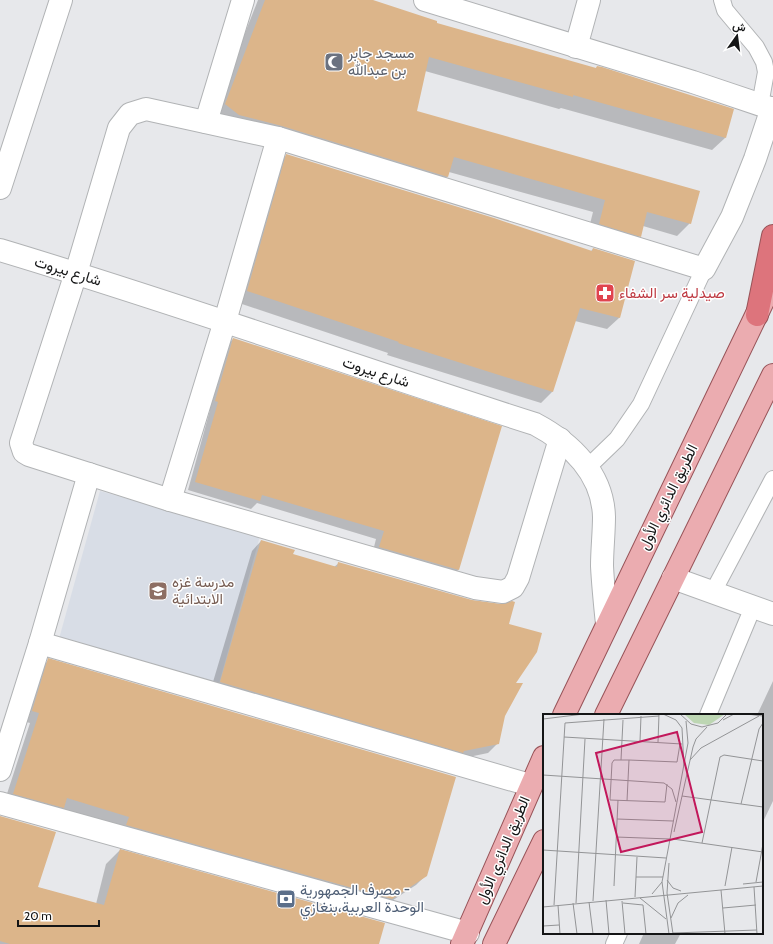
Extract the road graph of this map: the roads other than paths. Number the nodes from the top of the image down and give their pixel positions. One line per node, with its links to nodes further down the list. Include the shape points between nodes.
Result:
1 (61, 0): 10 (street)
2 (243, 0): 8 (street)
3 (425, 0): 6 (street)
4 (589, 0): 6 (street)
5 (722, 0): 7 (lane, via 725,10 756,47 764,62)
6 (576, 47): 7 (street)
7 (768, 107): 13 (street, via 755,158 732,217)
8 (206, 122): 9 (street); 14 (street, via 146,109 130,114 119,128)
9 (278, 138): 13 (street); 17 (street)
10 (0, 188)
11 (773, 236): 16 (highway)
12 (0, 250): 14 (street, شارع بيروت)
13 (704, 268): 20 (lane, via 641,404 617,438)
14 (76, 273): 17 (street, شارع بيروت); 21 (street, via 21,443 22,449 29,455)
15 (773, 280): 16 (main road, الطريق الدائري الأول)
16 (757, 315): 27 (main road, الطريق الدائري الأول)
17 (225, 322): 19 (street, شارع بيروت, via 535,424); 23 (street)
18 (773, 375): 24 (main road)
19 (560, 439): 20 (street, شارع بيروت); 23 (street, via 518,578 513,587 503,592 475,588)
20 (588, 467): 27 (street, شارع بيروت, via 599,493 604,516 602,566)
21 (89, 474): 23 (street); 28 (street)
22 (773, 479): 25 (lane)
23 (170, 500)
24 (673, 578): 25 (street); 30 (main road)
25 (713, 592): 26 (street)
26 (763, 610): 31 (lane)
27 (607, 624): 29 (main road, الطريق الدائري الأول)
28 (40, 643): 33 (street); 34 (street)
29 (564, 714)
30 (606, 714)
31 (709, 714)
32 (543, 759): 34 (main road, الطريق الدائري الأول)
33 (0, 770)
34 (530, 785): 38 (main road, الطريق الدائري الأول)
35 (0, 803): 38 (street)
36 (543, 843): 39 (main road, الطريق الدائري الأول)
37 (619, 934): 40 (lane)
38 (465, 938)
39 (495, 944)
40 (614, 944)

